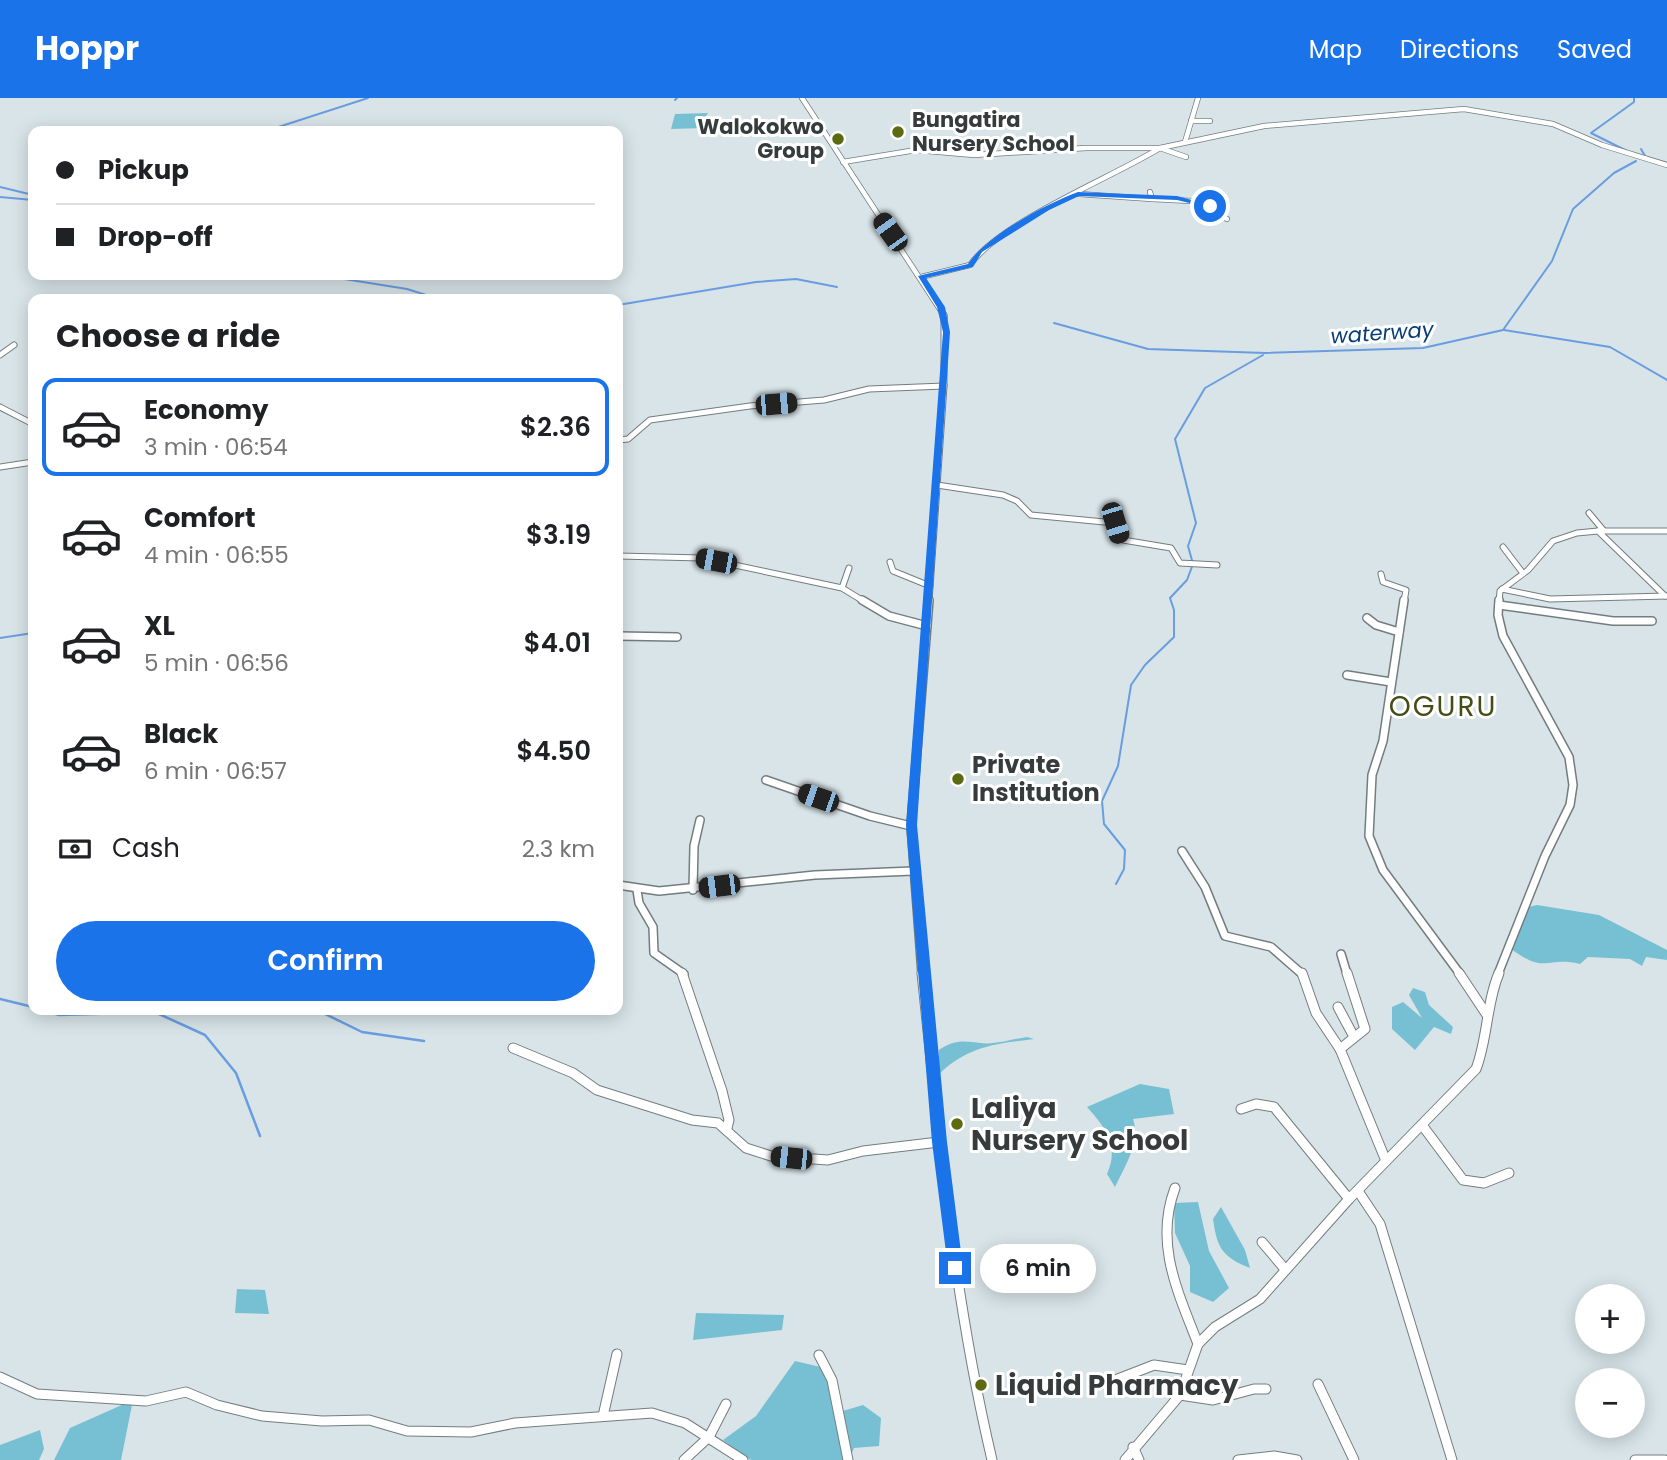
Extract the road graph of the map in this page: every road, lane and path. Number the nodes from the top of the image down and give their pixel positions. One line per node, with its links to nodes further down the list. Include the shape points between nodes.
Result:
1 (803, 98): 8 (street)
2 (1198, 98): 3 (street)
3 (1191, 121): 4 (street); 5 (street)
4 (1210, 121)
5 (1185, 142): 6 (street); 9 (street, via 1272,125 1472,110 1553,124)
6 (1160, 148): 7 (street); 8 (street, via 974,155 916,150); 11 (street)
7 (1186, 157)
8 (843, 162): 14 (street)
9 (1667, 165)
10 (1150, 192): 12 (street)
11 (1078, 194): 12 (street); 14 (street, via 979,251 970,265)
12 (1152, 199): 13 (street, via 1207,204)
13 (1227, 219)
14 (921, 276): 17 (street, via 945,317)
15 (14, 345): 16 (street)
16 (0, 355)
17 (944, 386): 20 (street, via 869,389 824,400 650,420); 23 (street)
18 (0, 407): 19 (street)
19 (28, 421)
20 (623, 440)
21 (28, 463): 22 (street)
22 (0, 467)
23 (937, 485): 30 (street, via 1003,495 1031,515 1115,523 1123,540 1171,548 1180,563); 34 (street)
24 (1589, 513): 25 (street)
25 (1601, 531): 26 (street); 32 (street, via 1553,541); 37 (street, via 1651,586)
26 (1667, 531)
27 (1503, 547): 32 (street)
28 (623, 556): 35 (street, via 702,558)
29 (890, 562): 34 (street, via 893,570)
30 (1217, 565)
31 (849, 568): 35 (street)
32 (1522, 572): 36 (street)
33 (1381, 574): 42 (street, via 1383,582 1406,590)
34 (930, 586): 41 (street)
35 (842, 588): 41 (street, via 889,616)
36 (1503, 589): 37 (street, via 1550,599); 38 (street)
37 (1666, 596)
38 (1499, 605): 40 (street, via 1613,621); 57 (street, via 1503,636 1569,757 1573,785 1570,806 1504,955)
39 (1367, 618): 42 (street)
40 (1652, 621)
41 (927, 626): 49 (street)
42 (1399, 632): 46 (street)
43 (623, 636): 44 (street)
44 (677, 637)
45 (1347, 675): 46 (street)
46 (1391, 682): 57 (street, via 1383,741 1372,775 1369,836 1383,870)
47 (766, 780): 49 (street, via 870,816)
48 (700, 820): 54 (street)
49 (911, 825): 51 (street)
50 (1182, 851): 60 (street, via 1205,887 1225,936 1271,947 1301,970 1316,1013)
51 (914, 871): 54 (street, via 815,875); 64 (street)
52 (623, 886): 53 (street)
53 (637, 890): 54 (street); 63 (street, via 653,927 654,953 679,967 686,977 690,1003 718,1070)
54 (693, 890)
55 (1341, 954): 58 (street, via 1365,1029)
56 (1338, 1007): 58 (street)
57 (1487, 1015): 62 (street, via 1485,1045 1476,1069)
58 (1354, 1037): 60 (street)
59 (513, 1048): 63 (street, via 573,1073 597,1090)
60 (1340, 1049): 65 (street)
61 (1241, 1109): 69 (street, via 1266,1103 1274,1107)
62 (1422, 1125): 65 (street); 66 (street, via 1463,1181 1484,1183)
63 (727, 1128): 64 (street, via 746,1148 801,1159 828,1160)
64 (939, 1142): 88 (street, via 963,1320)
65 (1386, 1161): 68 (street)
66 (1509, 1173)
67 (1175, 1188): 72 (street, via 1164,1216 1168,1266)
68 (1358, 1191): 69 (street); 94 (street, via 1380,1224)
69 (1349, 1199): 71 (street)
70 (1262, 1241): 71 (street)
71 (1284, 1268): 72 (street, via 1260,1299 1215,1327)
72 (1198, 1344): 75 (street)
73 (617, 1354): 82 (street)
74 (819, 1356): 87 (street, via 832,1380)
75 (1188, 1370): 77 (street, via 1166,1363 1149,1364); 80 (street)
76 (0, 1377): 82 (street, via 37,1394 146,1401 186,1392 262,1416 369,1420 407,1431 471,1432 515,1423)
77 (1105, 1384)
78 (1318, 1384): 93 (street)
79 (1266, 1389): 80 (street, via 1252,1387 1218,1400)
80 (1180, 1395): 84 (street)
81 (726, 1404): 83 (street)
82 (603, 1416): 83 (street, via 660,1414)
83 (709, 1437): 85 (street); 86 (street)
84 (1133, 1447): 89 (street); 90 (street)
85 (684, 1460)
86 (743, 1460)
87 (848, 1460)
88 (992, 1460)
89 (1125, 1460)
90 (1139, 1460)
91 (1237, 1460): 92 (street, via 1274,1456)
92 (1297, 1460)
93 (1354, 1460)
94 (1451, 1460)
95 (1635, 1460): 96 (street)
96 (1665, 1460)

